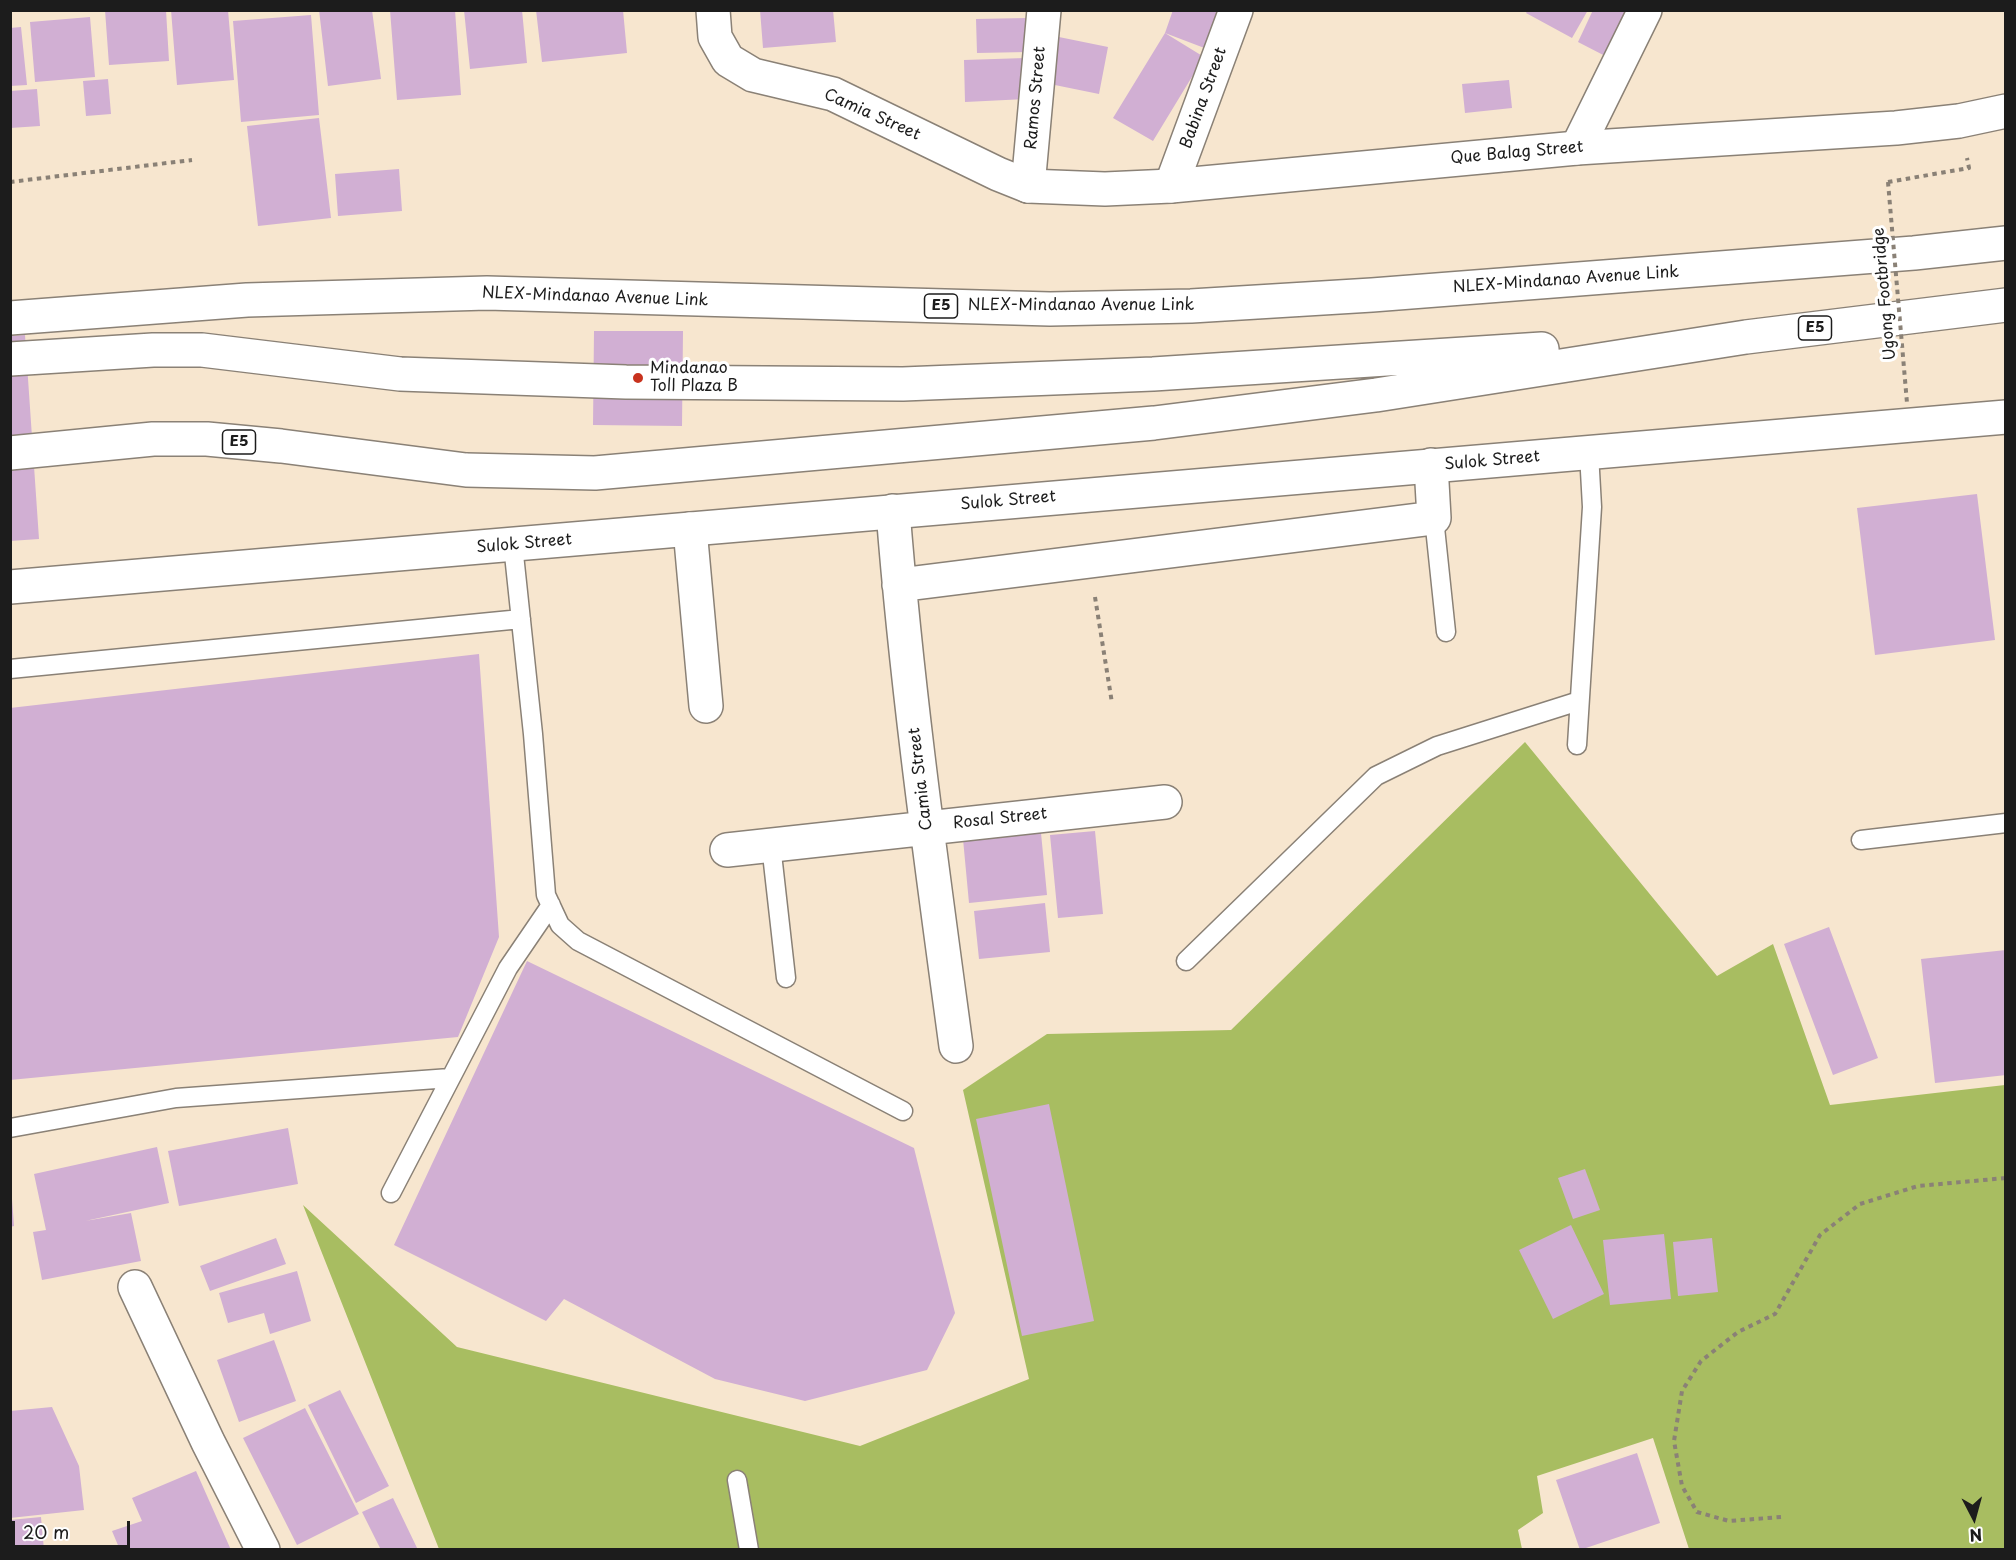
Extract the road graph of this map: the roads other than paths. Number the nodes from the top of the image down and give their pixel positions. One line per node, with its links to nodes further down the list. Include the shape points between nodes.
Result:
1 (713, 10): 7 (main road, Camia Street, via 715,38 728,60 753,75 833,94)
2 (1044, 10): 7 (main road, Ramos Street)
3 (1236, 10): 8 (main road, Babina Street)
4 (1645, 10): 6 (main road)
5 (2006, 111): 6 (main road, Que Balag Street, via 1896,128)
6 (1577, 148): 8 (main road, Que Balag Street)
7 (1028, 186): 8 (main road, Que Balag Street)
8 (1171, 186)
9 (2006, 243): 11 (main road, NLEX-Mindanao Avenue Link / E5, via 1395,294 1191,306 1050,309 487,293 247,300)
10 (2006, 305): 12 (main road, E5)
11 (10, 318)
12 (1746, 337): 13 (main road, E5, via 1153,374 903,384 626,382 400,374 202,350); 15 (main road, E5, via 1376,394 1154,423 595,473 466,470 207,439 153,439)
13 (10, 359)
14 (2006, 417): 16 (main road, Sulok Street)
15 (10, 453)
16 (1589, 453): 17 (main road, Sulok Street); 27 (lane, via 1592,507)
17 (1431, 465): 18 (main road, Sulok Street); 19 (main road)
18 (893, 511): 20 (main road, Sulok Street); 22 (main road, Camia Street)
19 (1434, 518): 22 (main road); 25 (lane)
20 (690, 529): 21 (main road, Sulok Street); 28 (main road)
21 (513, 545): 23 (main road, Sulok Street); 24 (lane)
22 (899, 585): 32 (main road, Camia Street)
23 (10, 587)
24 (521, 619): 26 (lane); 36 (lane, via 546,895)
25 (1446, 632)
26 (10, 669)
27 (1579, 701): 29 (lane); 37 (lane, via 1437,746 1376,776)
28 (706, 706)
29 (1577, 745)
30 (1165, 802): 32 (main road, Rosal Street)
31 (2006, 823): 33 (lane)
32 (926, 827): 34 (main road, Rosal Street); 39 (main road, Camia Street)
33 (1861, 840)
34 (771, 845): 35 (main road, Rosal Street); 38 (lane)
35 (727, 850)
36 (551, 905): 40 (lane, via 508,968); 41 (lane, via 560,925 578,941)
37 (1186, 961)
38 (786, 978)
39 (956, 1046)
40 (450, 1078): 42 (lane, via 176,1098); 43 (lane)
41 (903, 1111)
42 (10, 1128)
43 (391, 1193)
44 (135, 1287): 46 (main road)
45 (737, 1480): 47 (lane)
46 (263, 1550)
47 (749, 1550)

